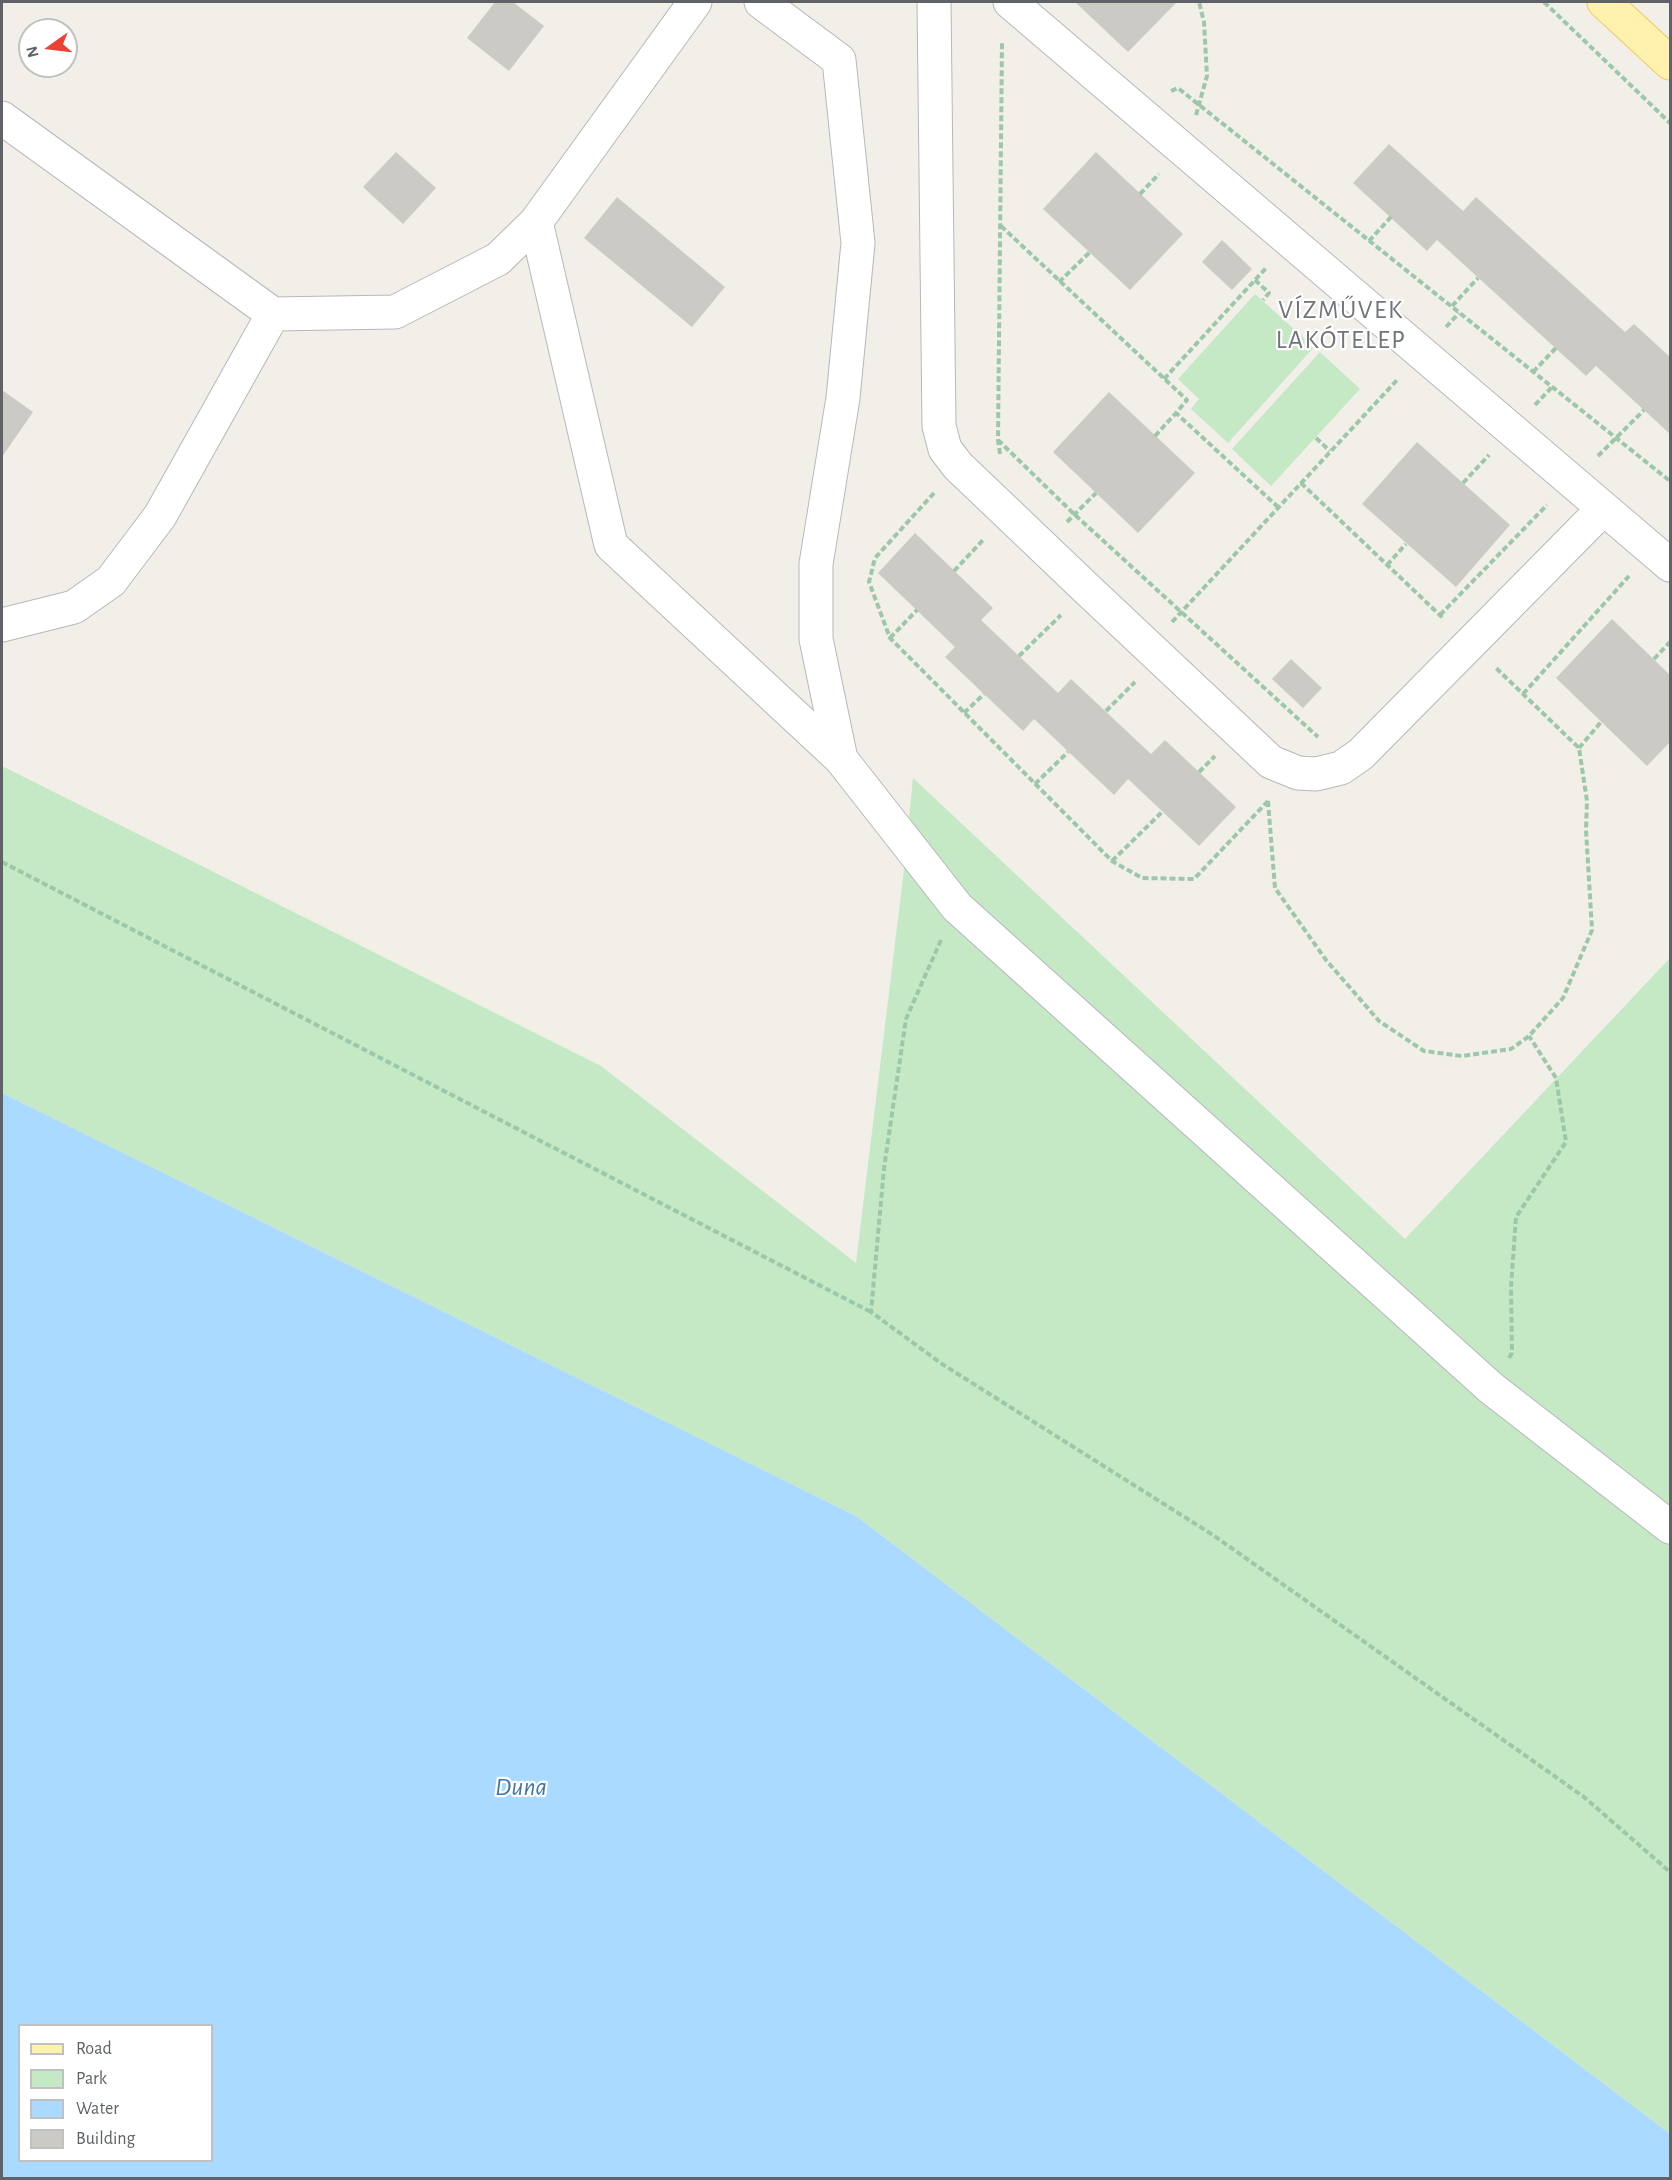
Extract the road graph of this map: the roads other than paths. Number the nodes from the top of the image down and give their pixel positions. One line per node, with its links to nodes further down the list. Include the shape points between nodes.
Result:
1 (695, 2): 8 (street)
2 (761, 2): 13 (street, via 838,60 856,220 858,243 843,398 816,564 816,639)
3 (934, 2): 10 (street, via 939,426 945,449 958,466 1271,762 1298,773 1316,774 1341,768 1361,754)
4 (1010, 2): 10 (street)
5 (1604, 2): 6 (main road)
6 (1669, 59)
7 (2, 118): 9 (street)
8 (536, 222): 9 (street, via 498,259 395,312); 13 (street, via 611,545)
9 (273, 315): 12 (street, via 160,516 111,581 74,608)
10 (1603, 509): 11 (street)
11 (1662, 557)
12 (2, 625)
13 (841, 759): 14 (street, via 957,907 1491,1388)
14 (1671, 1527)

